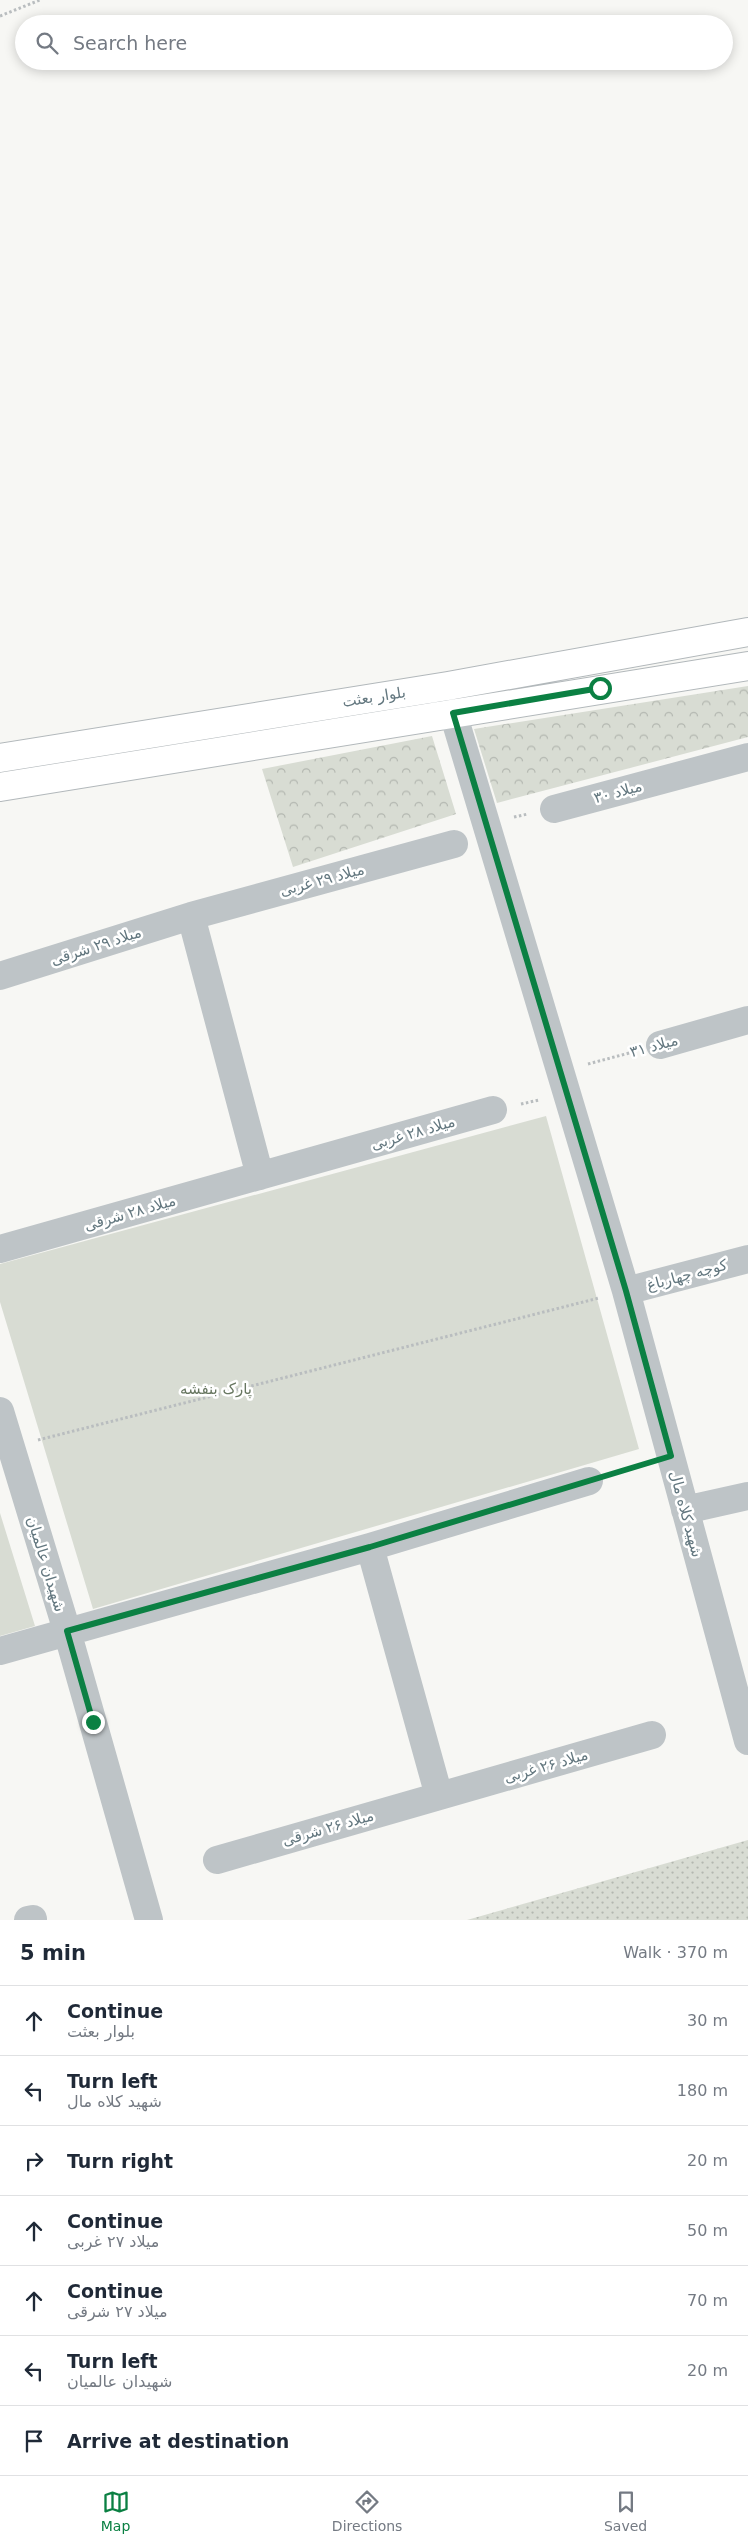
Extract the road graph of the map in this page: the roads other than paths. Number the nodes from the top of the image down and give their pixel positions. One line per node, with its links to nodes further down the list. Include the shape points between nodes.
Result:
1 (748, 632): 5 (main road, بلوار بعثت, via 448,686)
2 (748, 666): 3 (main road, بلوار بعثت)
3 (453, 713): 6 (main road, بلوار بعثت); 17 (street, شهید کلاه مال)
4 (748, 757): 7 (street, میلاد ۳۰)
5 (0, 758)
6 (0, 787)
7 (554, 808)
8 (454, 844): 9 (street, میلاد ۲۹ غربی)
9 (191, 916): 10 (street, میلاد ۲۹ شرقی); 14 (street)
10 (0, 976)
11 (748, 1020): 12 (street, میلاد ۳۱)
12 (660, 1044)
13 (494, 1110): 14 (street, میلاد ۲۸ غربی)
14 (260, 1176): 15 (street, میلاد ۲۸ شرقی)
15 (0, 1249)
16 (748, 1259): 17 (street, کوچه چهارباغ)
17 (626, 1291): 21 (street, شهید کلاه مال)
18 (0, 1411): 23 (street, شهیدان عالمیان)
19 (589, 1481): 22 (street)
20 (748, 1496): 21 (street)
21 (685, 1510): 25 (street, شهید کلاه مال)
22 (370, 1547): 23 (street); 27 (street)
23 (67, 1631): 24 (street); 29 (street, شهیدان عالمیان)
24 (0, 1651)
25 (746, 1728)
26 (652, 1736): 27 (street, میلاد ۲۶ غربی)
27 (439, 1796): 28 (street, میلاد ۲۶ شرقی)
28 (217, 1860)
29 (149, 1920)

